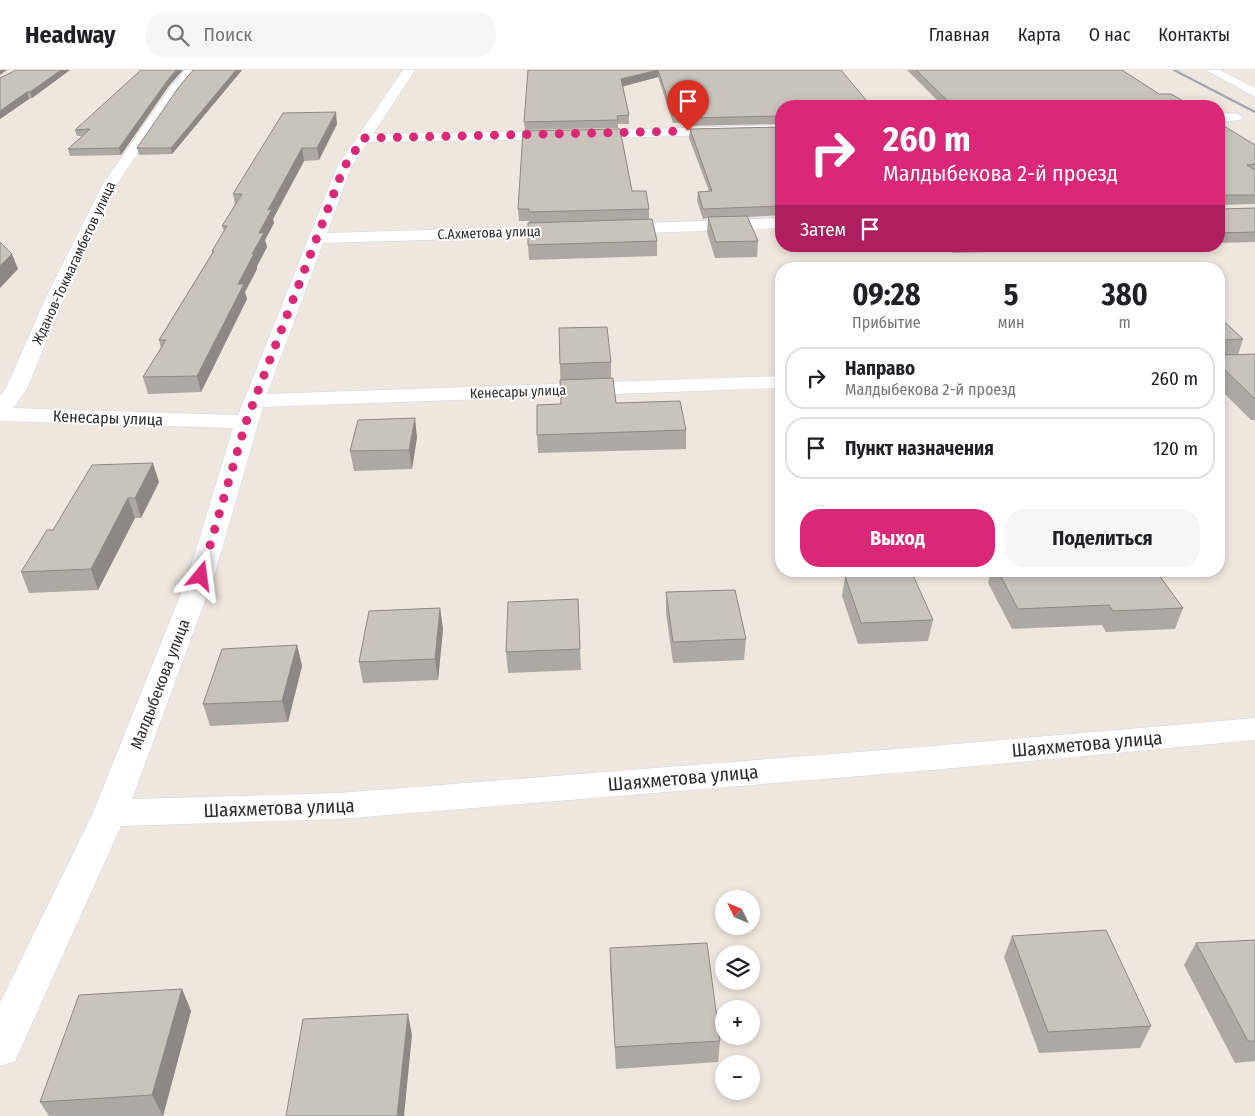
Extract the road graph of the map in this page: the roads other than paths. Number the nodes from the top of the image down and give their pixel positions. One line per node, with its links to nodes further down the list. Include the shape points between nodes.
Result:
1 (192, 70): 15 (street, Жданов-Токмагамбетов улица, via 110,184 57,293 16,389)
2 (410, 70): 8 (street, Малдыбекова улица)
3 (1212, 70): 4 (street)
4 (1255, 94)
5 (1236, 117): 6 (street)
6 (1225, 118)
7 (775, 129): 8 (street)
8 (364, 138): 12 (street, Малдыбекова улица, via 344,167)
9 (775, 223): 11 (street)
10 (578, 230): 12 (street, С.Ахметова улица)
11 (607, 230)
12 (317, 238): 14 (street, Малдыбекова улица)
13 (775, 382): 14 (street, Кенесары улица)
14 (250, 412): 15 (street, Кенесары улица); 17 (street, Малдыбекова улица, via 201,576)
15 (0, 413)
16 (1255, 729): 17 (street, Шаяхметова улица, via 339,806)
17 (110, 813): 18 (street, Малдыбекова улица)
18 (0, 1047)

